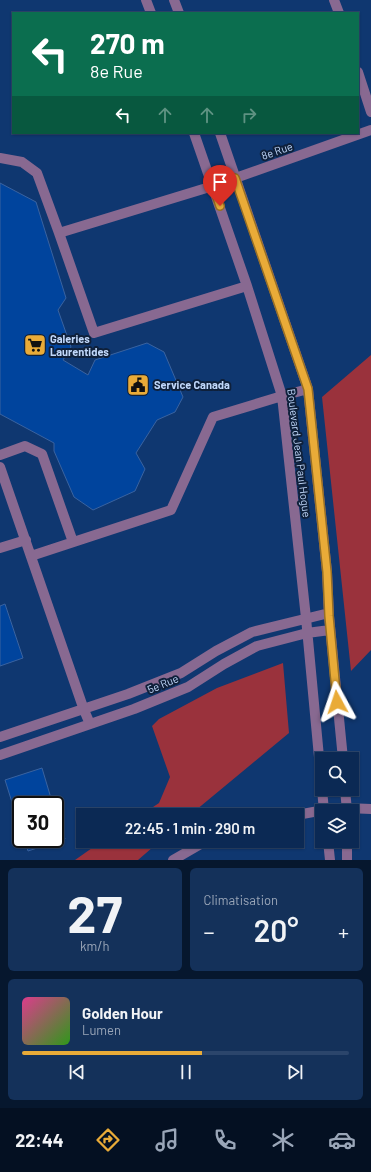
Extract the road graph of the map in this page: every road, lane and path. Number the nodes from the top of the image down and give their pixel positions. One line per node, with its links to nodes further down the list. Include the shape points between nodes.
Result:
1 (146, 0): 4 (street)
2 (174, 0): 5 (street)
3 (334, 0): 6 (street)
4 (151, 12)
5 (179, 12)
6 (339, 12)
7 (359, 75): 8 (street)
8 (371, 112)
9 (371, 130): 13 (street, 8e Rue)
10 (194, 134): 14 (street, Boulevard Jean Paul Hogue)
11 (220, 134): 13 (street, Boulevard Jean Paul Hogue)
12 (0, 158): 15 (street, via 22,162 37,173)
13 (235, 178): 14 (street, 8e Rue); 17 (street, Boulevard Jean Paul Hogue)
14 (213, 186): 15 (street, 8e Rue); 16 (street, Boulevard Jean Paul Hogue)
15 (59, 233): 16 (street, via 94,333)
16 (247, 286): 18 (street, Boulevard Jean Paul Hogue)
17 (308, 389): 18 (street); 25 (street, Boulevard Jean Paul Hogue)
18 (282, 396): 22 (street, via 213,417 171,510); 26 (street, Boulevard Jean Paul Hogue)
19 (0, 455): 22 (street, via 25,446 42,454)
20 (0, 468): 21 (street)
21 (26, 540): 23 (street); 24 (street)
22 (73, 542): 24 (street)
23 (0, 548)
24 (31, 556): 29 (street)
25 (329, 613): 26 (street, 5e Rue); 27 (street, Boulevard Jean Paul Hogue)
26 (306, 618): 28 (street, Boulevard Jean Paul Hogue); 29 (street, 5e Rue, via 252,632 181,673)
27 (330, 630): 28 (street, 5e Rue); 33 (street, Boulevard Jean Paul Hogue)
28 (307, 633): 30 (street, 5e Rue, via 257,646 188,687); 32 (street, Boulevard Jean Paul Hogue)
29 (84, 710): 30 (street); 31 (street, 5e Rue)
30 (90, 724): 34 (street, 5e Rue)
31 (0, 737)
32 (318, 752)
33 (341, 752)
34 (0, 755)
35 (359, 809): 36 (street)
36 (371, 809)
37 (315, 812): 38 (street)
38 (304, 814)
39 (194, 848): 42 (street)
40 (329, 848): 43 (street)
41 (347, 848): 44 (street)
42 (173, 860)
43 (330, 860)
44 (347, 860)

